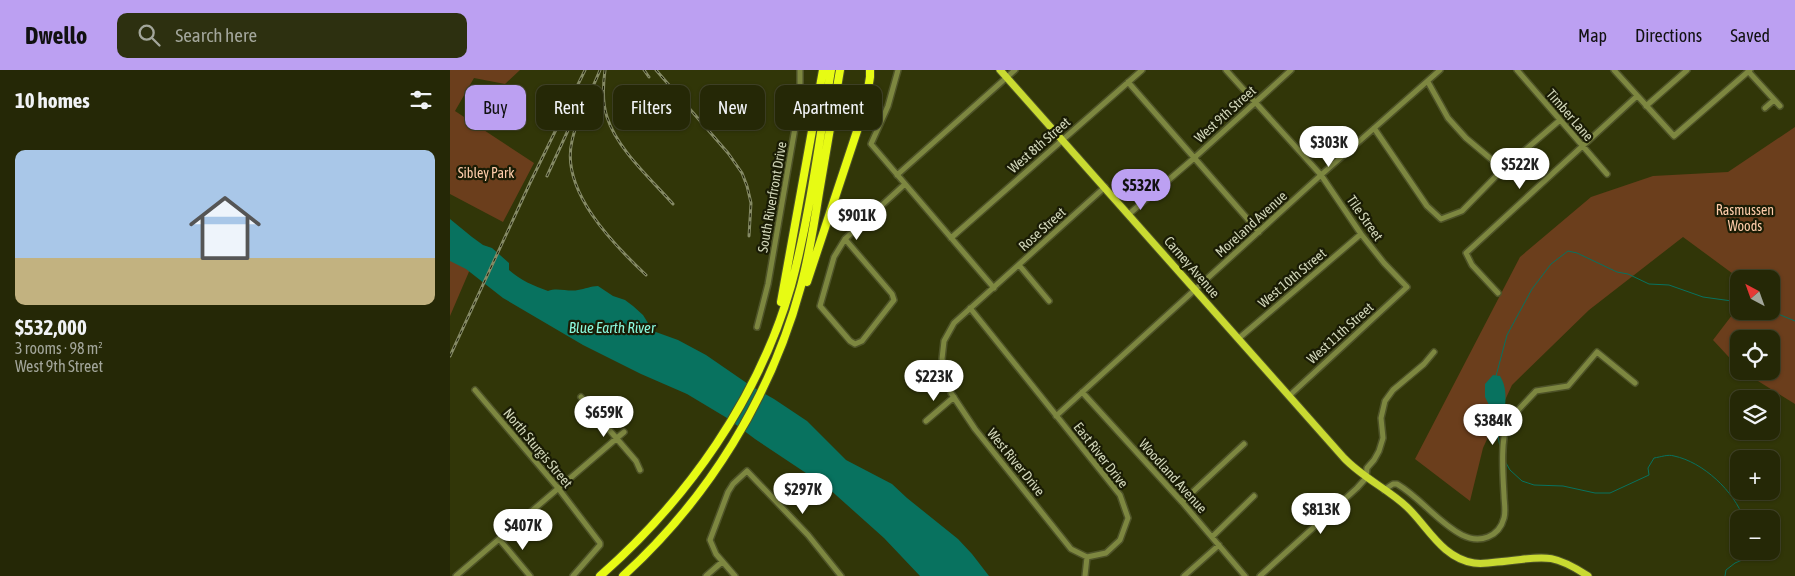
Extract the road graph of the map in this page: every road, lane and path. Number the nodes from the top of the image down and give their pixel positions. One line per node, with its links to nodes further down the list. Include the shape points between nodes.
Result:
1 (800, 70): 50 (street, South Riverfront Drive, via 800,99 768,284)
2 (823, 70): 51 (highway)
3 (831, 70): 51 (highway, via 800,248)
4 (840, 70): 49 (highway, via 811,241)
5 (870, 70): 49 (highway, via 865,107)
6 (898, 70): 33 (street, via 888,106 871,144)
7 (1000, 70): 17 (main road, Carney Avenue)
8 (1014, 70): 17 (street)
9 (1142, 70): 18 (street, West 8th Street)
10 (1226, 70): 22 (street, Tile Street)
11 (1291, 70): 22 (street, West 9th Street)
12 (1440, 70): 19 (street, Moreland Avenue)
13 (1517, 70): 26 (street, Timber Lane)
14 (1614, 70): 20 (street)
15 (1687, 70): 23 (street)
16 (1749, 71): 21 (street); 23 (street, via 1674,136)
17 (1007, 77): 28 (main road, Carney Avenue); 33 (street)
18 (1128, 82): 28 (street, West 8th Street); 30 (street)
19 (1428, 82): 27 (street, Moreland Avenue); 31 (street, via 1448,118 1466,138)
20 (1637, 96): 23 (street); 29 (street)
21 (1774, 100): 24 (street); 25 (street)
22 (1255, 102): 30 (street, West 9th Street); 34 (street, Tile Street)
23 (1646, 106)
24 (1780, 106)
25 (1766, 108)
26 (1560, 120): 29 (street, Timber Lane); 31 (street)
27 (1374, 128): 31 (street, via 1426,206 1441,219 1462,211); 34 (street, Moreland Avenue)
28 (1063, 139): 36 (main road, Carney Avenue); 40 (street, West 8th Street)
29 (1583, 146): 32 (street, Timber Lane); 46 (street, via 1466,254)
30 (1193, 159): 37 (street, West 9th Street); 38 (street)
31 (1504, 169)
32 (1607, 174)
33 (897, 175): 35 (street)
34 (1321, 175): 38 (street, Moreland Avenue); 39 (street, Tile Street)
35 (905, 184): 40 (street); 41 (street)
36 (1105, 187): 37 (main road, Carney Avenue); 42 (street, Rose Street)
37 (1129, 214): 45 (main road, Carney Avenue)
38 (1259, 232): 45 (street, Moreland Avenue)
39 (1361, 234): 44 (street, Tile Street); 52 (street, West 10th Street)
40 (951, 238): 43 (street)
41 (845, 239): 41 (street, via 834,256 820,306 855,344 862,341 894,300)
42 (1019, 266): 43 (street, Rose Street); 47 (street)
43 (994, 288): 48 (street, West River Drive)
44 (1407, 288): 57 (street, West 11th Street)
45 (1195, 290): 52 (main road, Carney Avenue); 56 (street, Moreland Avenue)
46 (1498, 293)
47 (1049, 301)
48 (970, 308): 59 (street, West River Drive, via 954,323 944,341 942,359); 60 (street)
49 (791, 321): 74 (highway, via 763,388 731,446 688,507)
50 (757, 327)
51 (774, 334): 80 (highway, via 744,397 697,473 645,534)
52 (1238, 339): 57 (main road, Carney Avenue)
53 (1434, 352): 66 (street, via 1385,401 1381,418 1383,438 1367,468)
54 (1635, 383): 68 (street, via 1598,352 1568,386 1536,391 1508,424 1503,447 1505,516 1500,529 1488,538 1479,540 1451,529 1397,484)
55 (475, 390): 67 (street, North Sturgis Street)
56 (1082, 392): 60 (street, Moreland Avenue); 70 (street, Woodland Avenue)
57 (1288, 396): 66 (main road, Carney Avenue)
58 (581, 397): 63 (street)
59 (954, 397): 61 (street); 75 (street, West River Drive, via 1071,549)
60 (1056, 416): 75 (street, East River Drive, via 1120,495 1128,518 1120,540 1106,553)
61 (926, 421)
62 (624, 432): 63 (street)
63 (617, 438): 65 (street); 67 (street)
64 (1244, 444): 70 (street)
65 (640, 470)
66 (1366, 478): 68 (main road, Carney Avenue); 89 (street)
67 (558, 488): 72 (street); 79 (street, North Sturgis Street, via 596,535 600,546)
68 (1384, 490): 90 (main road, Carney Avenue, via 1408,508 1439,544 1462,558 1480,563 1540,556 1569,564)
69 (1254, 496): 71 (street)
70 (1182, 502): 71 (street, Woodland Avenue)
71 (1212, 537): 73 (street, Woodland Avenue)
72 (499, 539): 77 (street); 78 (street)
73 (1219, 544): 87 (street); 88 (street, Woodland Avenue)
74 (645, 556): 81 (highway); 82 (highway)
75 (1087, 557): 86 (street)
76 (722, 562): 83 (street); 84 (street); 85 (street, via 710,545 710,536 728,492 747,471 808,535)
77 (456, 576)
78 (530, 576)
79 (573, 576)
80 (600, 576)
81 (623, 576)
82 (628, 576)
83 (706, 576)
84 (735, 576)
85 (841, 576)
86 (1085, 576)
87 (1184, 576)
88 (1245, 576)
89 (1260, 576)
90 (1588, 576)

